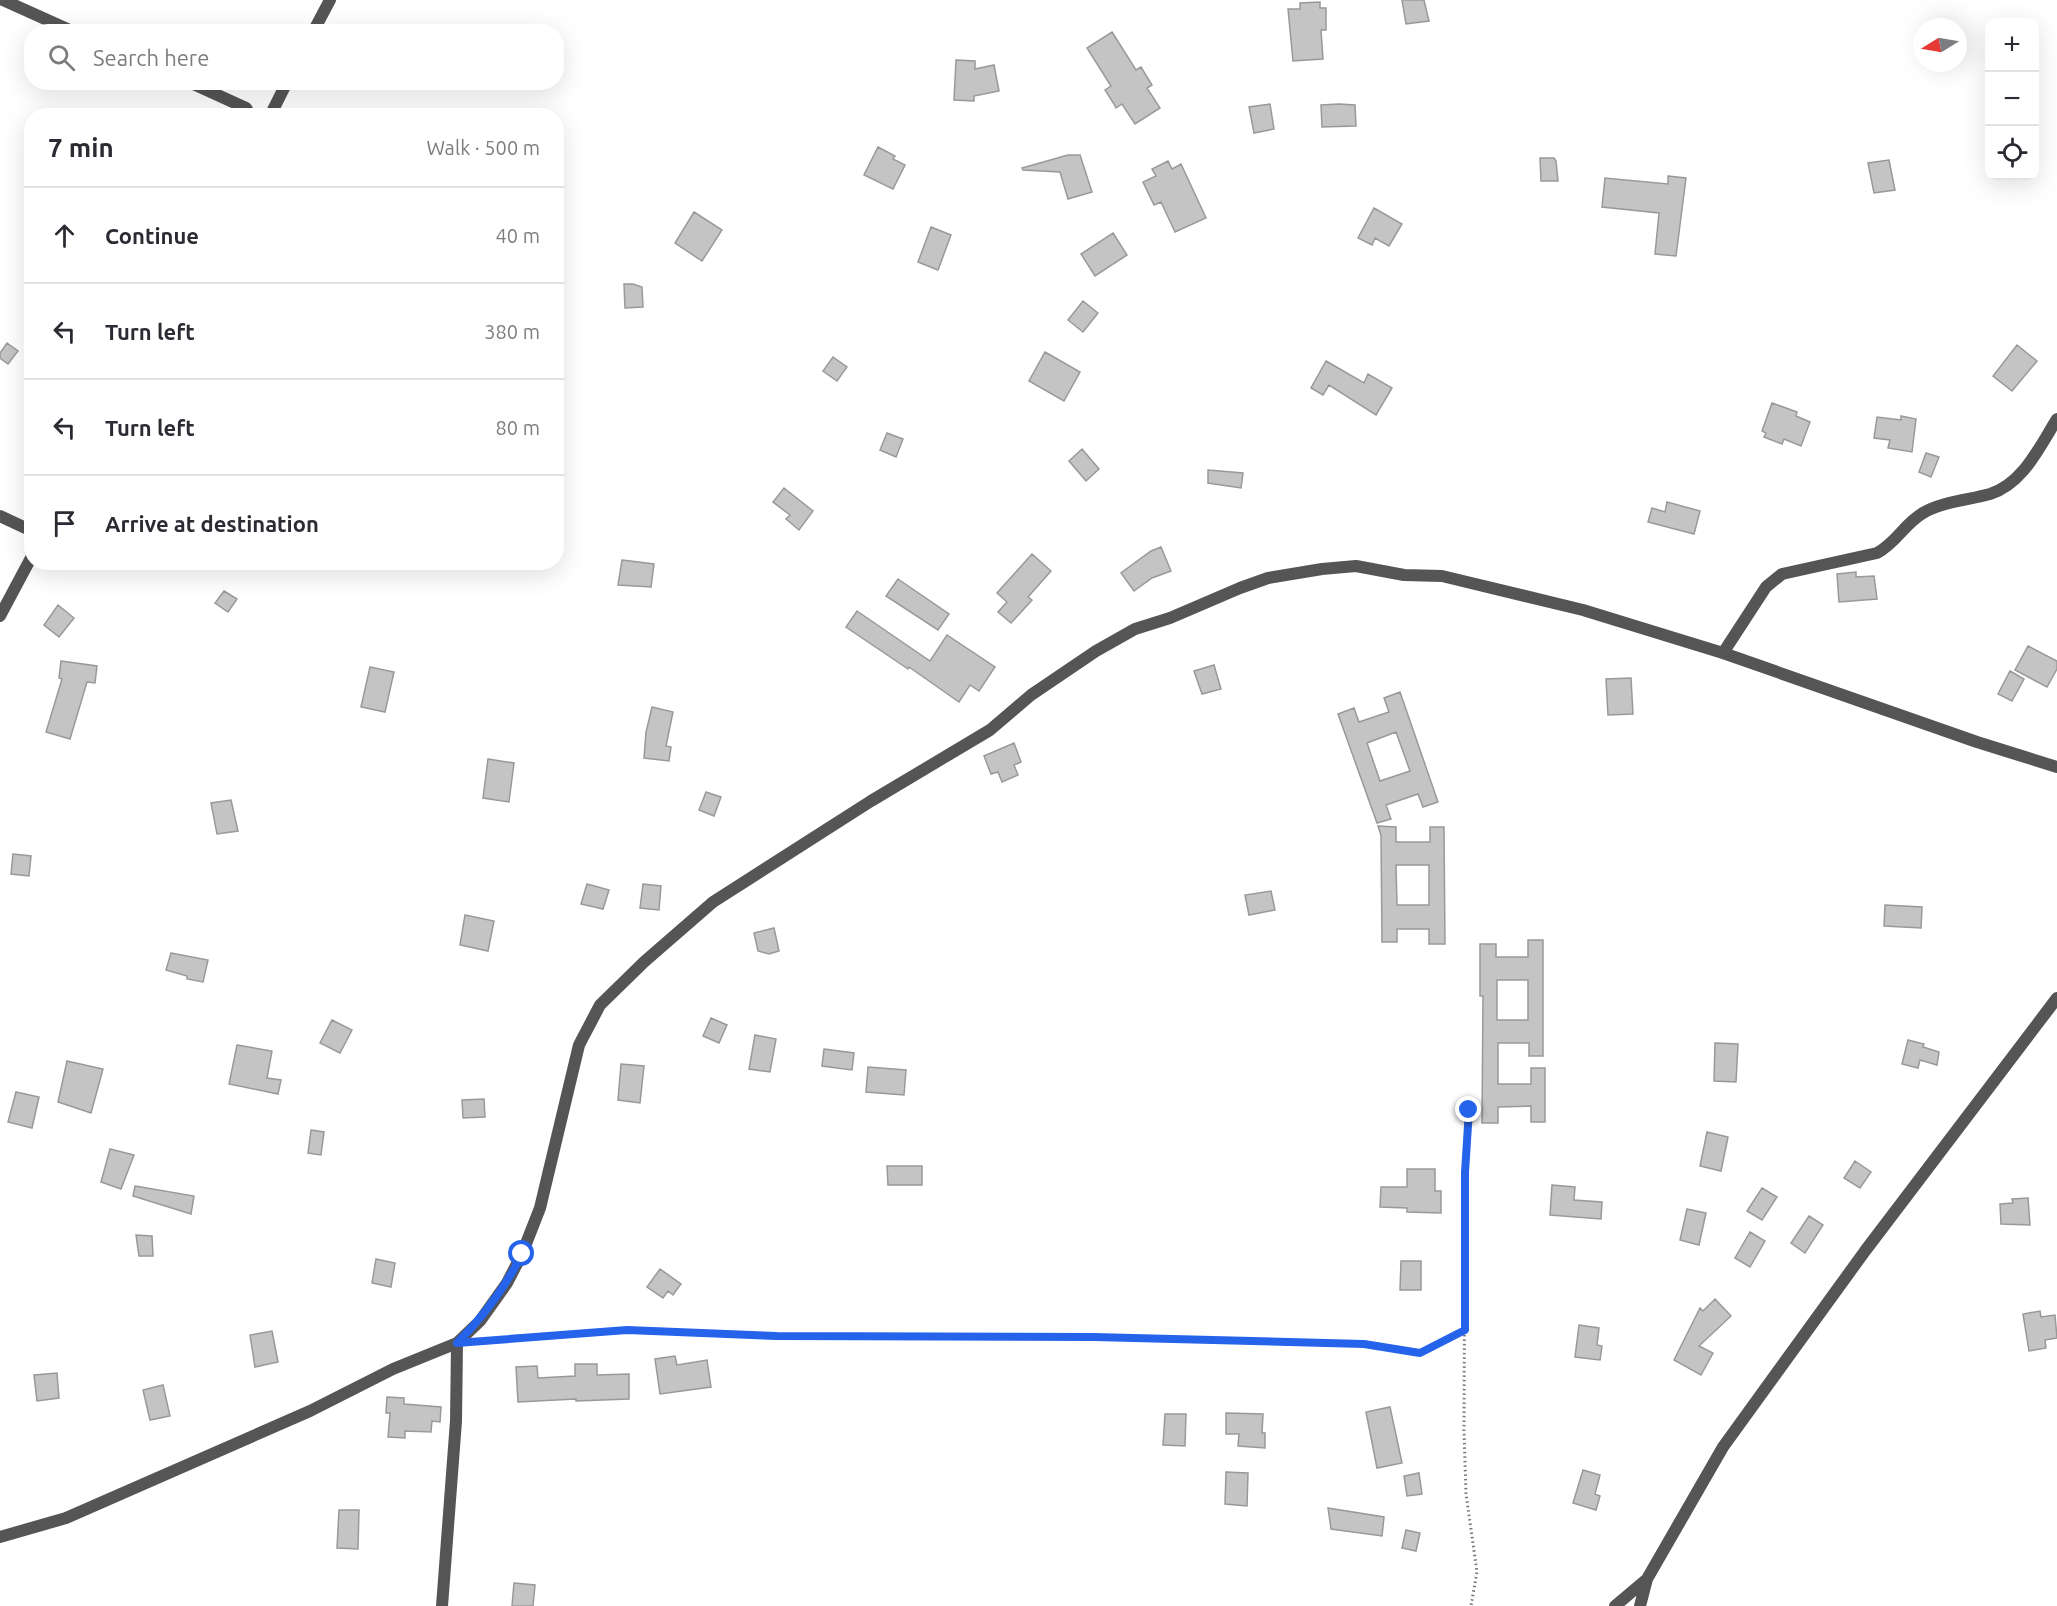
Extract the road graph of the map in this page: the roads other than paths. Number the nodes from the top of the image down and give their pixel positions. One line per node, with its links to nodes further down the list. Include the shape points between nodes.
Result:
1 (3, 0): 3 (street)
2 (330, 0): 4 (street)
3 (56, 24)
4 (317, 24)
5 (207, 90): 7 (street)
6 (283, 90): 8 (street)
7 (246, 108)
8 (274, 108)
9 (2057, 419): 14 (street, via 2025,470 1994,493 1920,514 1877,553 1782,574 1766,586)
10 (0, 516): 11 (street)
11 (24, 527)
12 (25, 570): 13 (street)
13 (0, 616)
14 (1723, 653): 15 (street); 17 (street, via 1583,610 1489,587 1442,576 1404,575 1356,566 1268,578 1135,629 1030,695 990,730 713,902 600,1005 579,1046 540,1208 522,1254 480,1321)
15 (2057, 767)
16 (2057, 998): 19 (street, via 1865,1251 1723,1447)
17 (457, 1343): 18 (street, via 77,1513); 20 (street, via 456,1421)
18 (0, 1537)
19 (1647, 1580): 21 (street); 22 (street)
20 (442, 1606)
21 (1615, 1606)
22 (1640, 1606)

